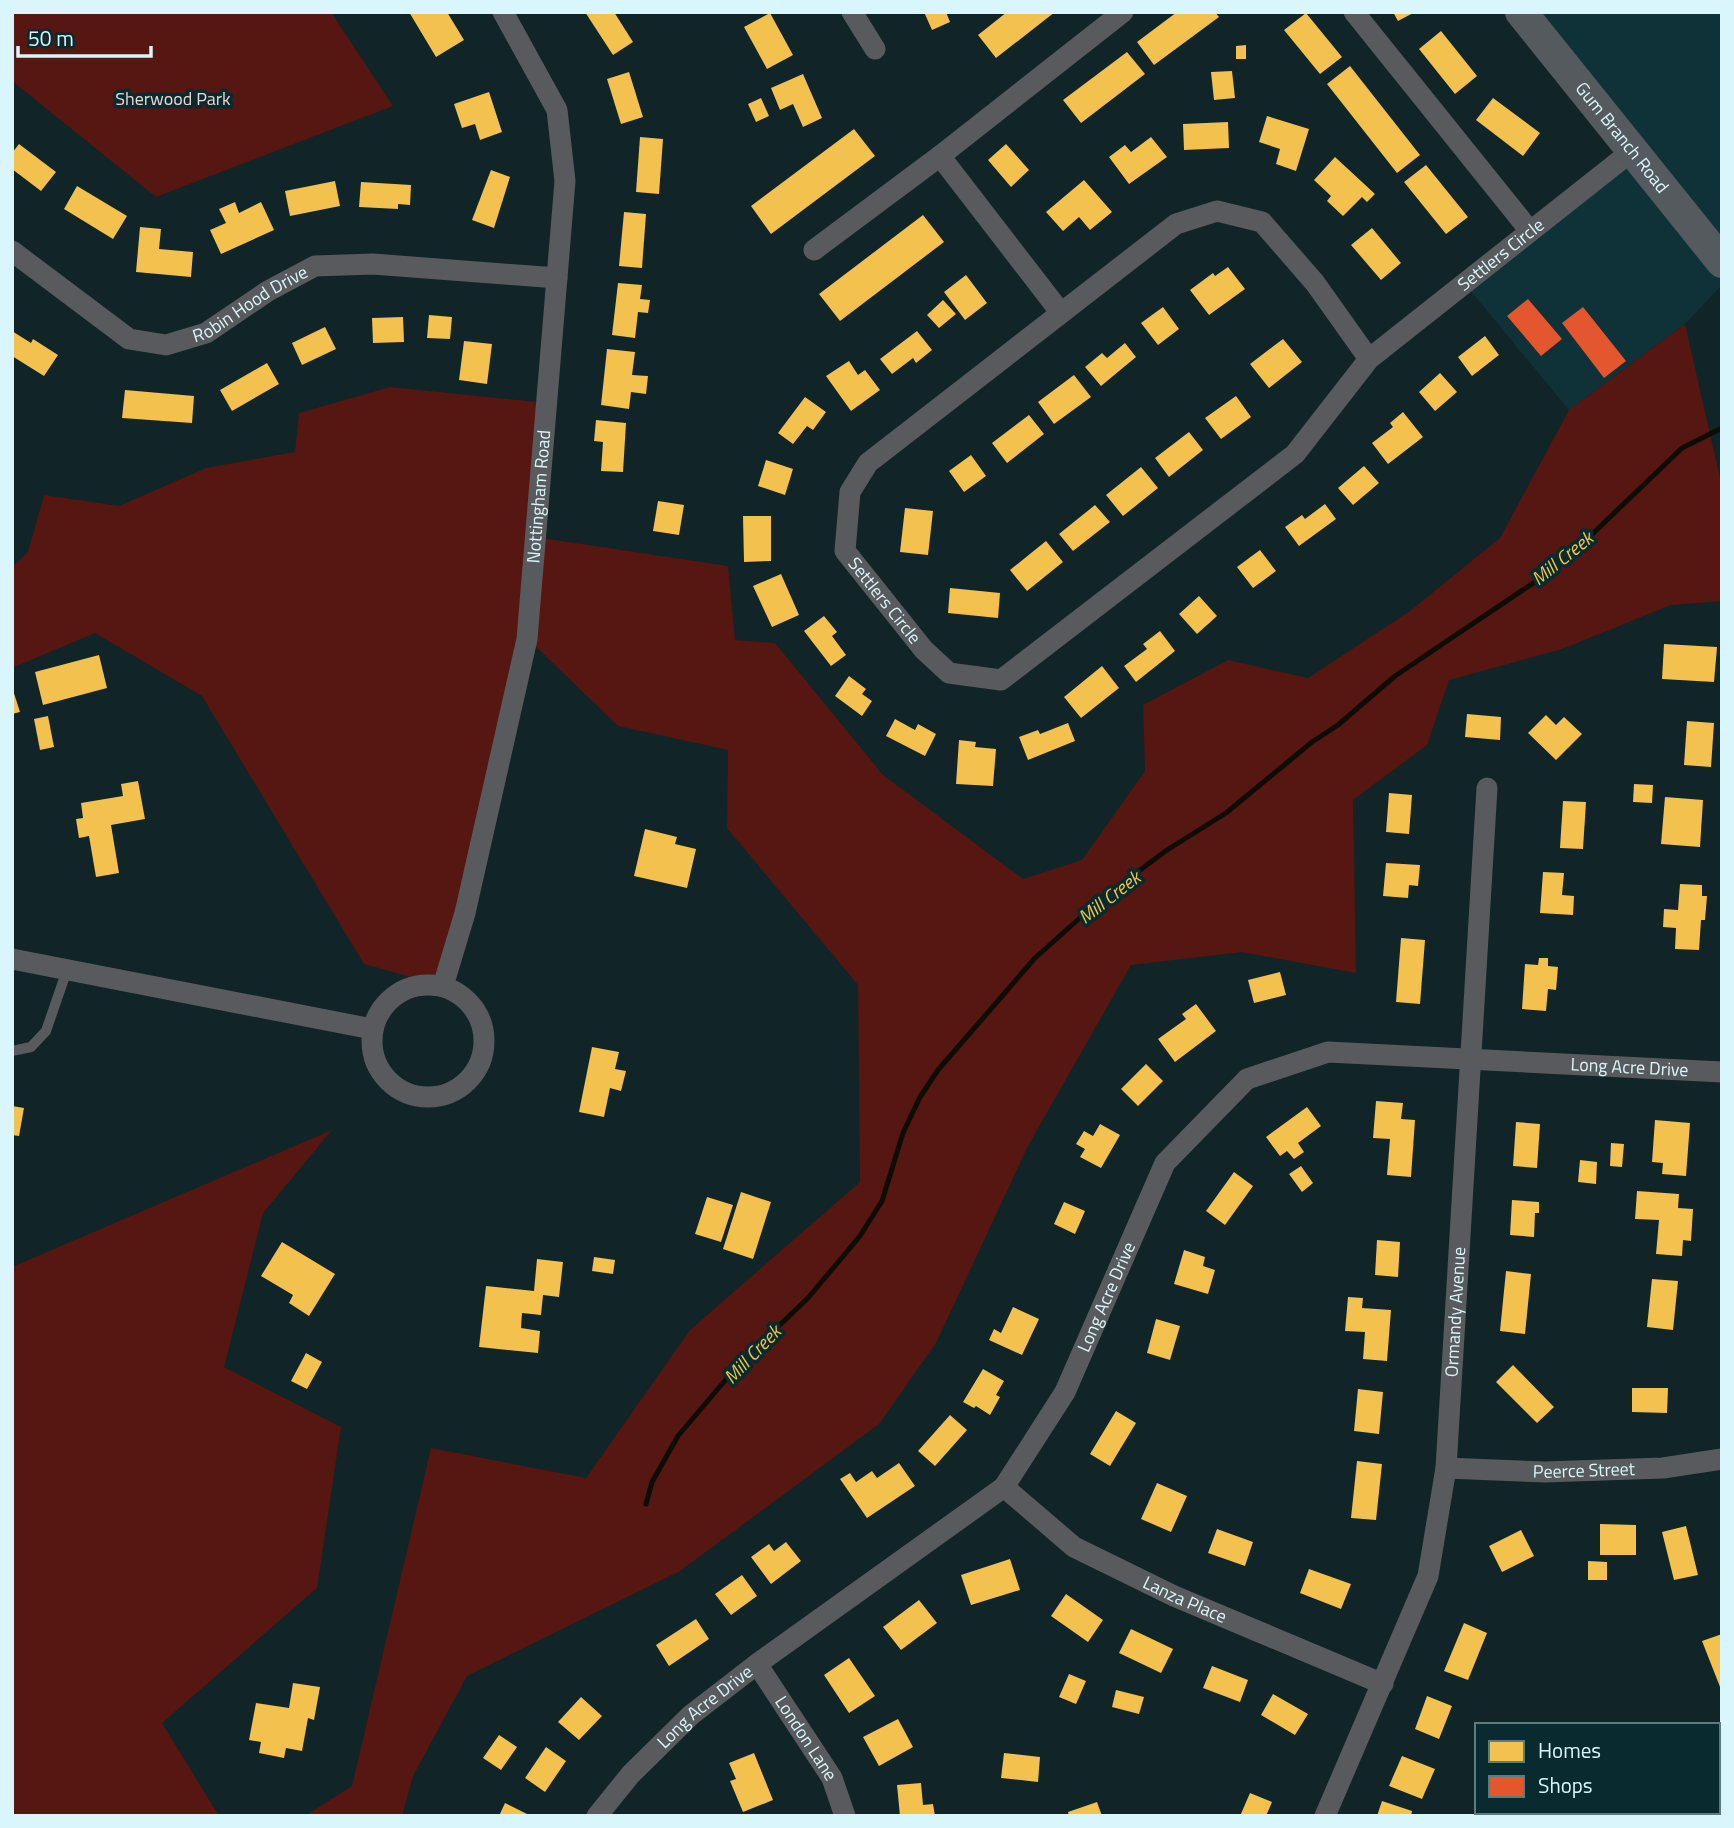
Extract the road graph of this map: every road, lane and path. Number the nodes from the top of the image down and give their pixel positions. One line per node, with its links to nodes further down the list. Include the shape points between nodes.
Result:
1 (503, 12): 13 (street, Nottingham Road, via 557,110 565,181)
2 (852, 12): 6 (street)
3 (1123, 12): 8 (street)
4 (1354, 12): 9 (street)
5 (1521, 12): 7 (main road, Gum Branch Road)
6 (875, 49)
7 (1632, 151): 9 (street, Settlers Circle); 12 (main road, Gum Branch Road)
8 (940, 156): 10 (street); 14 (street)
9 (1530, 231): 15 (street, Settlers Circle)
10 (814, 250)
11 (12, 251): 13 (street, Robin Hood Drive, via 129,339 166,345 206,333 315,266 373,264)
12 (1722, 262)
13 (557, 278): 19 (street, Nottingham Road, via 527,639 465,913)
14 (1061, 313): 15 (street, Settlers Circle, via 1176,224 1217,211 1262,222 1315,283); 15 (street, Settlers Circle, via 868,463 850,492 845,551 924,650 949,673 1001,680 1295,454)
15 (1369, 359)
16 (1486, 788): 22 (street, Ormandy Avenue)
17 (12, 959): 18 (street)
18 (67, 970): 20 (street); 21 (lane, via 46,1031 31,1047)
19 (443, 986): 20 (street, via 417,985 384,1004); 20 (street, via 471,1003 486,1033 482,1062 462,1088 435,1099 404,1094 382,1076 373,1057)
20 (372, 1030)
21 (12, 1051)
22 (1471, 1059): 23 (street, Long Acre Drive); 25 (street, Ormandy Avenue); 26 (street, Long Acre Drive, via 1328,1052 1247,1079 1165,1163 1065,1392)
23 (1722, 1072)
24 (1722, 1459): 25 (street, Peerce Street, via 1663,1468)
25 (1446, 1468): 28 (street, Ormandy Avenue, via 1427,1576)
26 (1004, 1487): 27 (street, Long Acre Drive); 28 (street, Lanza Place, via 1074,1547 1174,1596)
27 (757, 1664): 29 (street, Long Acre Drive, via 691,1715 631,1774); 30 (street, London Lane, via 832,1778)
28 (1383, 1684): 31 (street, Ormandy Avenue)
29 (597, 1816)
30 (845, 1816)
31 (1325, 1816)

